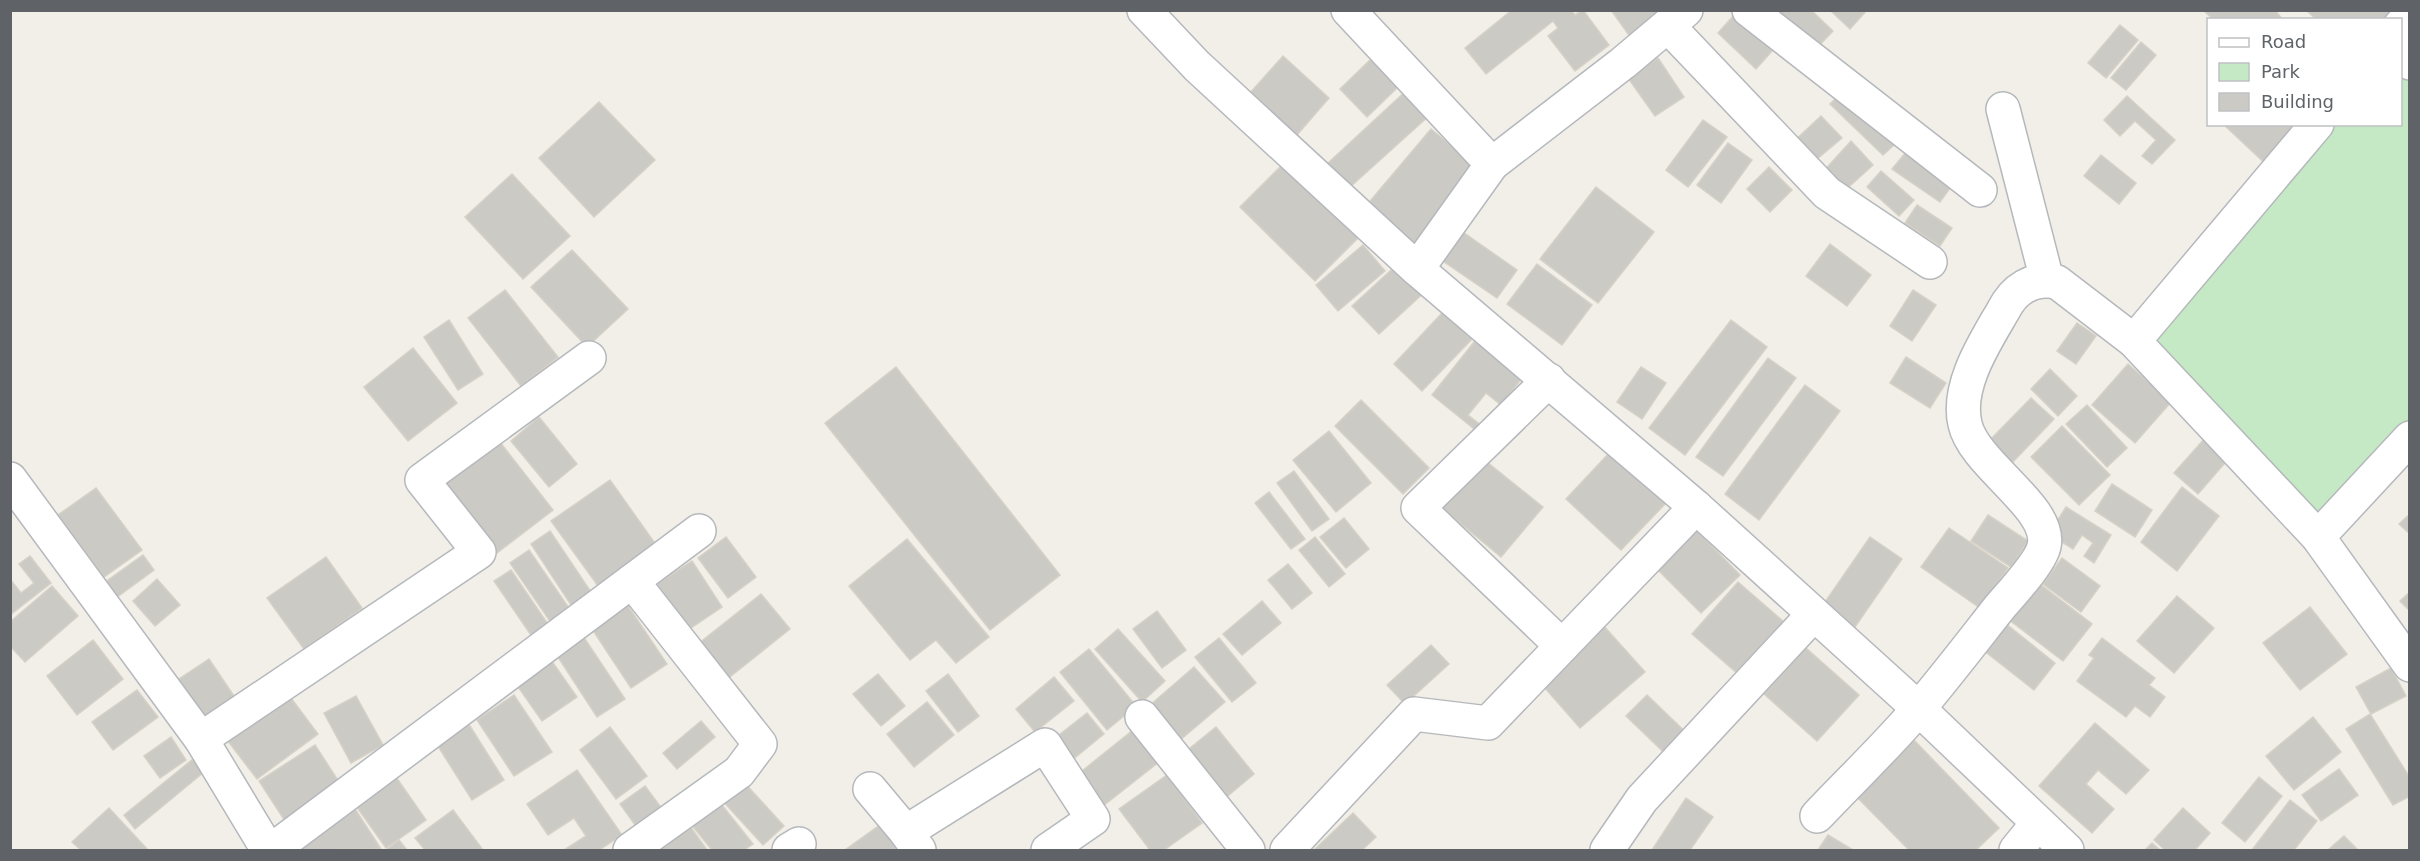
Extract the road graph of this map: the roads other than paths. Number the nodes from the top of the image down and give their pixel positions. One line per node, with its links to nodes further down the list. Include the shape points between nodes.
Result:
1 (1144, 10): 10 (street, via 1197,66)
2 (1348, 10): 7 (street)
3 (1749, 10): 8 (street)
4 (1677, 18): 7 (street); 9 (street, via 1827,193)
5 (2002, 108): 11 (street)
6 (2315, 126): 12 (street)
7 (1492, 164): 10 (street)
8 (1980, 190)
9 (1930, 262)
10 (1417, 269): 14 (street)
11 (2047, 280): 12 (street, via 2071,290); 24 (street, via 2029,283 2011,295 1972,367 1964,423 1975,448 2037,516 2044,531 2044,547)
12 (2134, 341): 19 (street)
13 (589, 358): 26 (street, via 422,480 479,552)
14 (1549, 380): 17 (street); 22 (street, via 1418,508)
15 (2409, 438): 19 (street)
16 (10, 479): 26 (street)
17 (1696, 507): 21 (street); 22 (street)
18 (699, 531): 20 (street)
19 (2318, 537): 23 (street)
20 (632, 581): 32 (street); 33 (street, via 760,744 739,772)
21 (1814, 614): 24 (street); 31 (street, via 1642,799)
22 (1562, 646): 36 (street, via 1488,723 1414,714)
23 (2409, 665)
24 (1919, 709): 28 (street); 29 (street)
25 (1142, 717): 35 (street)
26 (201, 739): 32 (street)
27 (870, 789): 30 (street)
28 (1817, 816)
29 (2038, 823): 37 (street); 38 (street)
30 (912, 841): 34 (street, via 1045,745 1093,819)
31 (1612, 849)
32 (270, 850)
33 (630, 850)
34 (1048, 850)
35 (1248, 850)
36 (1287, 850)
37 (2016, 850)
38 (2067, 850)

